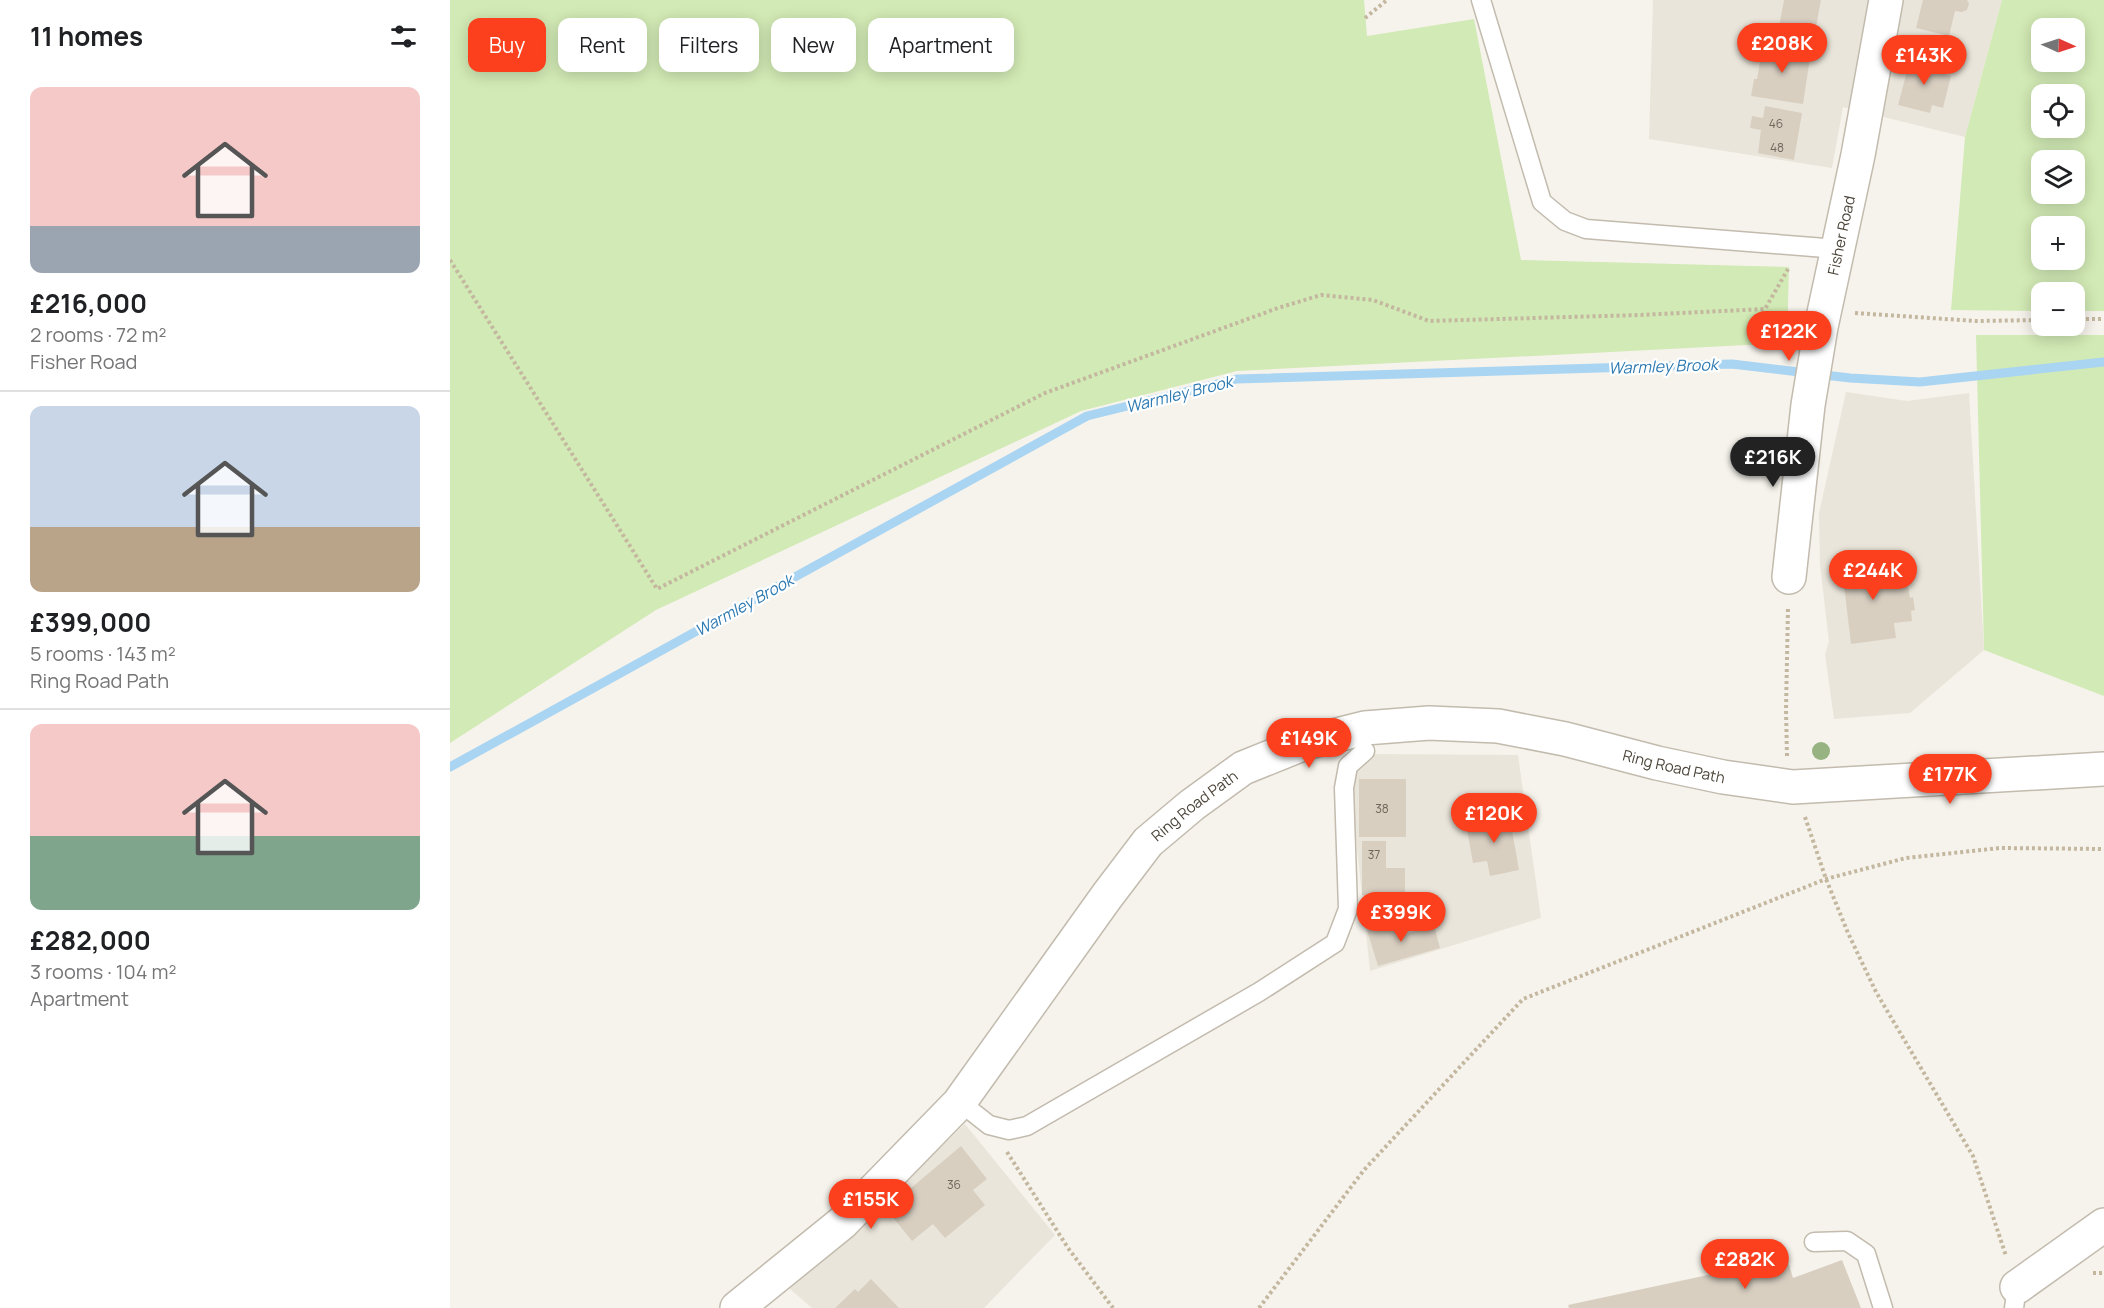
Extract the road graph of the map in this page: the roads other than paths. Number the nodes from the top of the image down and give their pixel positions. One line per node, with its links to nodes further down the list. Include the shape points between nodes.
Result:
1 (1481, 0): 3 (lane, via 1542,202 1564,221 1586,229)
2 (1886, 0): 3 (street, Fisher Road)
3 (1838, 249): 4 (street, Fisher Road, via 1808,405)
4 (1789, 577)
5 (1365, 751): 7 (lane, via 1348,766 1344,789 1348,909 1335,943 1249,998 1027,1126 1009,1130 989,1125)
6 (2104, 769): 7 (street, Ring Road Path, via 1793,787 1723,777 1498,726 1429,723 1365,729 1305,743 1243,768 1148,843)
7 (957, 1101): 11 (street, Ring Road Path, via 842,1222)
8 (2104, 1225): 10 (street)
9 (1814, 1242): 12 (lane, via 1847,1241 1866,1254)
10 (2015, 1298)
11 (736, 1308)
12 (1883, 1308)

